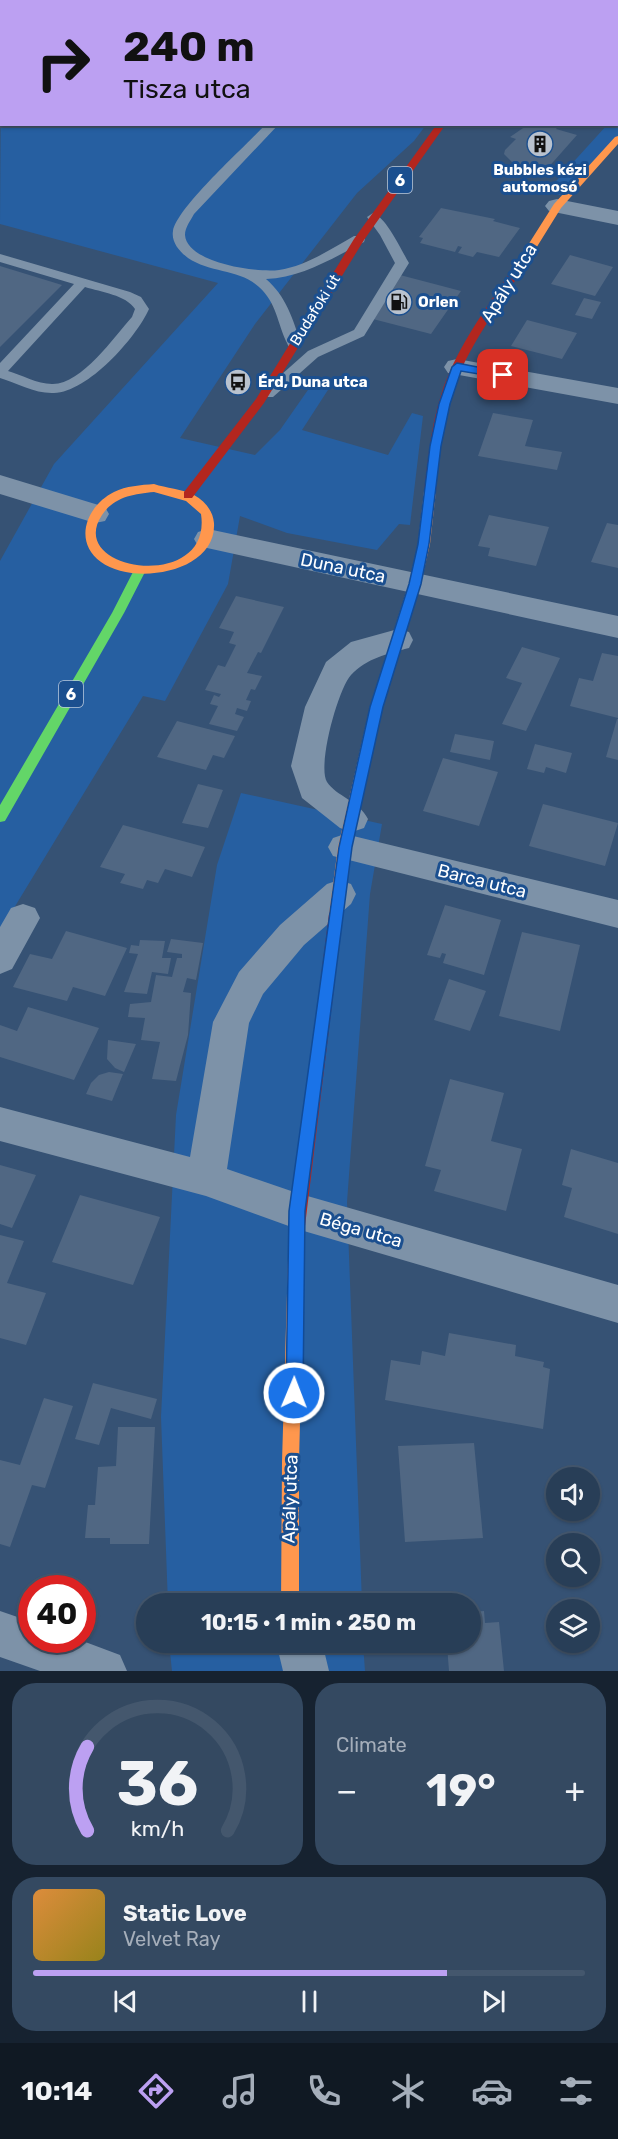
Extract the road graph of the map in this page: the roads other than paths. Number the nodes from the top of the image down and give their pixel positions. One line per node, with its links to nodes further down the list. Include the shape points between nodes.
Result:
1 (271, 126): 11 (lane, via 189,212 179,239 185,250 199,259)
2 (441, 126): 5 (street, Budafoki út / 6)
3 (454, 126): 5 (street)
4 (618, 139): 6 (street, Apály utca)
5 (428, 144): 7 (street, Budafoki út / 6)
6 (557, 206): 8 (street); 14 (street, Apály utca)
7 (373, 217): 9 (street, Budafoki út / 6); 17 (lane, via 402,263 359,333 313,354)
8 (618, 218)
9 (359, 239): 11 (lane, via 291,271); 13 (street, Budafoki út / 6)
10 (0, 258): 12 (lane)
11 (254, 276): 13 (lane, via 274,291)
12 (82, 283): 15 (lane); 15 (lane, via 136,300 142,309 138,318 81,380 67,388 52,389)
13 (294, 344): 17 (street, Budafoki út / 6)
14 (457, 367): 16 (street); 23 (street, Apály utca, via 435,446 424,544)
15 (0, 372)
16 (618, 396)
17 (260, 401): 19 (street, Budafoki út / 6)
18 (0, 483): 20 (street)
19 (188, 495): 20 (street, via 154,488 135,490 105,503); 21 (street, via 209,515)
20 (95, 514): 22 (street, via 89,527 96,551 107,560)
21 (208, 539): 22 (street, via 198,553 182,563 162,570); 23 (street, Duna utca)
22 (140, 570): 26 (street, 6)
23 (415, 584): 24 (street, Duna utca); 25 (street, Apály utca)
24 (618, 627)
25 (398, 640): 27 (street, Apály utca, via 376,707); 27 (street, via 362,650 338,670 321,707 307,766 313,789)
26 (0, 816)
27 (349, 833): 28 (street, Apály utca); 29 (street, Barca utca)
28 (339, 894): 33 (street, via 292,934 251,983 231,1022); 34 (street, Apály utca)
29 (618, 914)
30 (23, 918): 31 (street)
31 (0, 959)
32 (0, 1124): 33 (street, Béga utca)
33 (206, 1179): 34 (street, Béga utca)
34 (297, 1211): 35 (street, Béga utca); 36 (street, Apály utca, via 288,1510)
35 (618, 1304)
36 (290, 1593)
37 (0, 1634): 39 (street)
38 (302, 1653): 40 (street)
39 (104, 1671)
40 (306, 1671)

